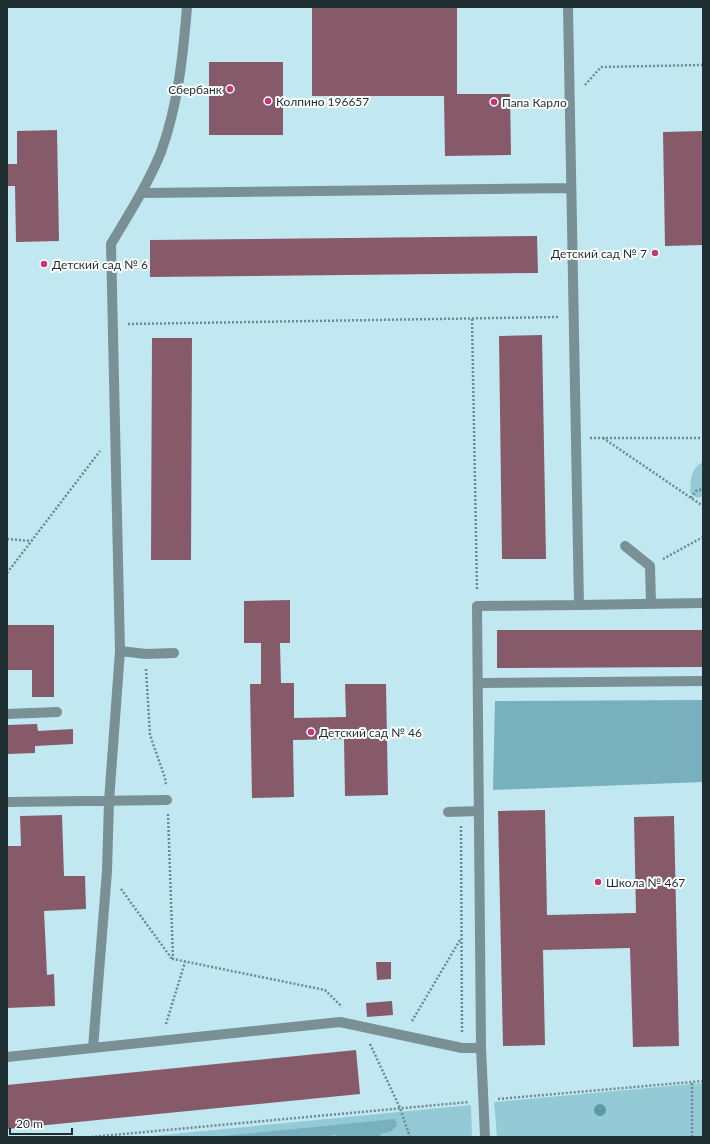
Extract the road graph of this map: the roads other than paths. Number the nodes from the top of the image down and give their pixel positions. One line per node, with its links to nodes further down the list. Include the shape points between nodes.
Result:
1 (187, 7): 4 (lane, via 176,102 161,152)
2 (568, 7): 3 (lane)
3 (571, 188): 4 (lane); 8 (lane)
4 (142, 193): 9 (lane, via 112,244)
5 (625, 546): 7 (lane, via 650,566)
6 (703, 603): 7 (lane)
7 (651, 604): 8 (lane)
8 (579, 605): 12 (lane, via 478,606)
9 (120, 651): 10 (lane, via 146,654); 16 (lane)
10 (174, 653)
11 (703, 681): 12 (lane)
12 (478, 683): 18 (lane)
13 (57, 712): 14 (lane)
14 (7, 714)
15 (167, 800): 16 (lane)
16 (109, 801): 17 (lane); 20 (lane, via 107,871)
17 (7, 802)
18 (479, 811): 19 (lane); 21 (lane)
19 (448, 812)
20 (93, 1048): 21 (lane, via 340,1022 462,1048); 22 (lane)
21 (481, 1048): 23 (lane)
22 (7, 1057)
23 (485, 1137)

